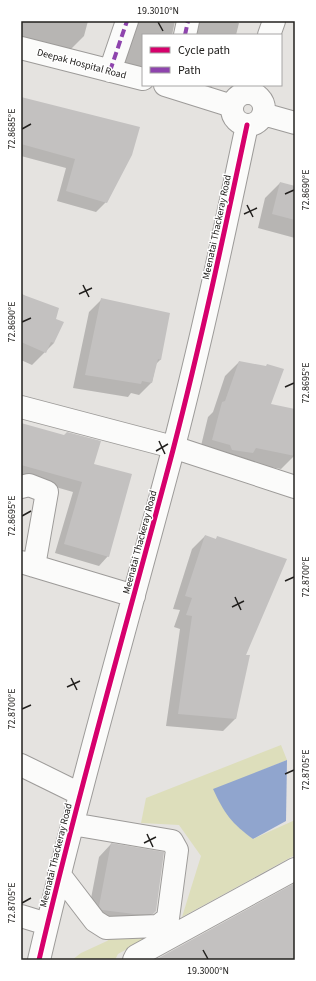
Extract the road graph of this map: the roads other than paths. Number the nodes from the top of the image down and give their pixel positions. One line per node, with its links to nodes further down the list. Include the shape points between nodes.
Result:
1 (127, 21): 7 (street)
2 (188, 21): 4 (street)
3 (274, 21): 5 (street)
4 (185, 34)
5 (270, 34)
6 (21, 48): 7 (street, Deepak Hospital Road)
7 (110, 71): 8 (street, Deepak Hospital Road)
8 (142, 79)
9 (172, 86): 11 (street)
10 (253, 89): 11 (street, via 241,94 233,101); 12 (street, via 263,103)
11 (232, 106): 12 (street, via 237,121)
12 (255, 120): 13 (street); 15 (street, Meenatai Thackeray Road)
13 (295, 123)
14 (21, 407): 15 (street)
15 (173, 447): 17 (street); 19 (street, Meenatai Thackeray Road)
16 (21, 487): 18 (street, via 28,486 47,492)
17 (295, 487)
18 (27, 564): 19 (street)
19 (134, 596): 21 (street, Meenatai Thackeray Road)
20 (23, 766): 21 (street)
21 (80, 794): 22 (street, Meenatai Thackeray Road)
22 (72, 824): 24 (street, Meenatai Thackeray Road); 24 (street, via 172,841 177,850 168,918 158,926 106,928 95,921)
23 (295, 869): 28 (street, via 136,956)
24 (59, 874): 26 (street, Meenatai Thackeray Road)
25 (21, 916): 26 (street)
26 (47, 924): 27 (street, Meenatai Thackeray Road)
27 (39, 960)
28 (134, 960)

